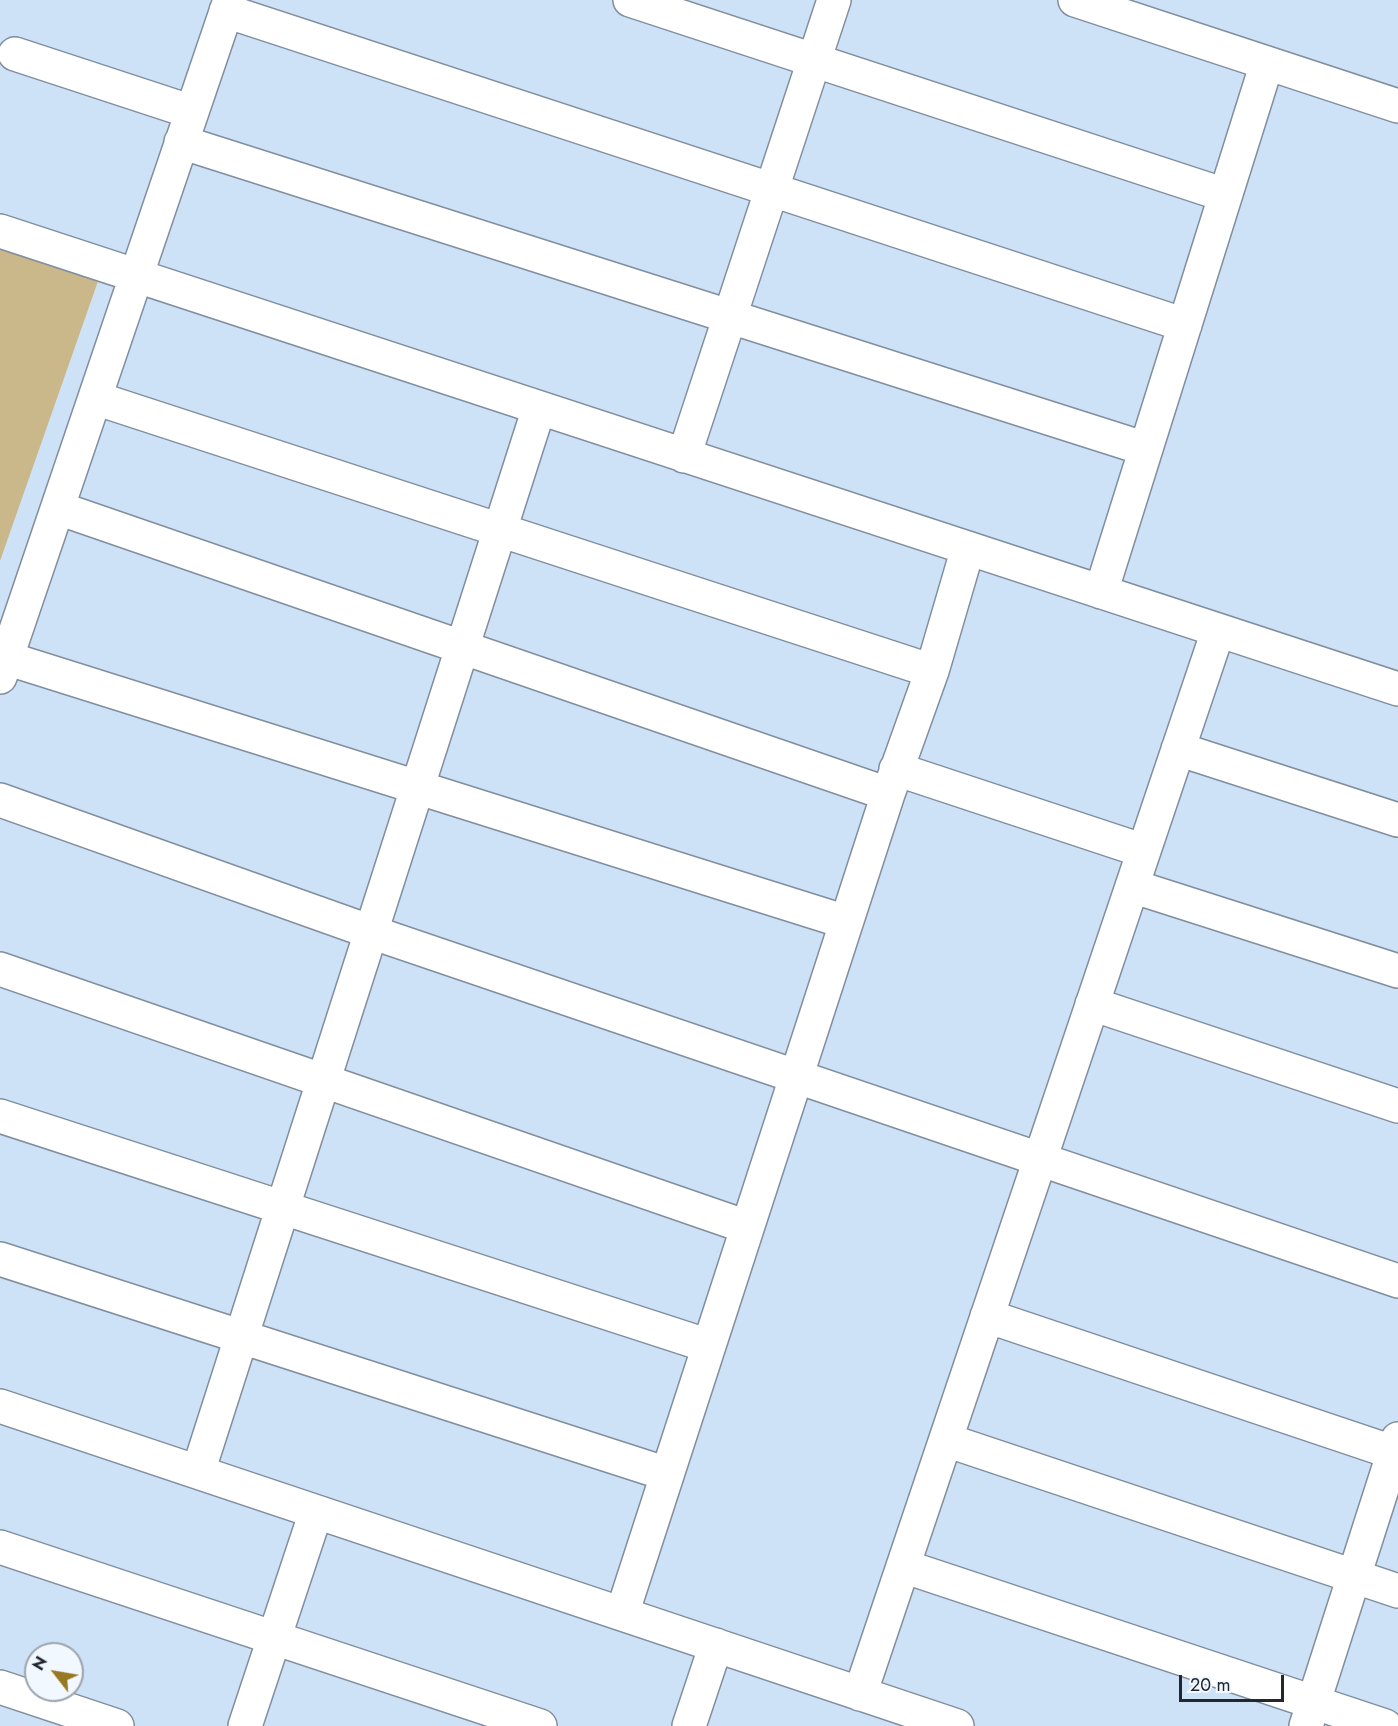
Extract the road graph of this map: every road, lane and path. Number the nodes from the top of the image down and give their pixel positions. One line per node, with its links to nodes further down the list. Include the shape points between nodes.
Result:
1 (630, 0): 7 (street)
2 (834, 0): 7 (street)
3 (1075, 0): 5 (street)
4 (228, 5): 10 (street); 11 (street)
5 (1138, 10): 8 (street)
6 (15, 54): 10 (street)
7 (814, 60): 11 (street); 12 (street)
8 (1267, 63): 9 (street); 12 (street)
9 (1398, 106)
10 (187, 127): 14 (street); 15 (street)
11 (772, 190): 15 (street); 16 (street)
12 (1225, 195): 16 (street)
13 (0, 231): 14 (street)
14 (137, 275): 17 (street); 18 (street)
15 (730, 316): 19 (street); 20 (street)
16 (1185, 325): 19 (street)
17 (95, 398): 21 (street); 22 (street)
18 (539, 408): 20 (street); 22 (street)
19 (1146, 449): 24 (street)
20 (684, 456): 23 (street)
21 (58, 508): 26 (street); 27 (street)
22 (500, 530): 26 (street); 28 (street)
23 (968, 548): 24 (street); 28 (street)
24 (1101, 592): 25 (street)
25 (1218, 631): 29 (street); 30 (street)
26 (462, 647): 31 (street); 32 (street)
27 (3, 667): 32 (street)
28 (932, 671): 31 (street)
29 (1398, 688)
30 (1178, 749): 34 (street); 35 (street)
31 (892, 782): 35 (street); 37 (street)
32 (417, 788): 37 (street); 38 (street)
33 (0, 800): 38 (street)
34 (1398, 820)
35 (1144, 850): 36 (street)
36 (1132, 886): 40 (street); 41 (street)
37 (846, 922): 42 (street)
38 (371, 932): 42 (street); 43 (street)
39 (0, 969): 43 (street)
40 (1398, 971)
41 (1092, 1004): 44 (street); 46 (street)
42 (796, 1077): 46 (street); 48 (street)
43 (323, 1080): 47 (street); 48 (street)
44 (1398, 1106)
45 (0, 1116): 47 (street)
46 (1040, 1159): 50 (street); 51 (street)
47 (282, 1208): 52 (street); 53 (street)
48 (747, 1227): 53 (street)
49 (0, 1259): 52 (street)
50 (1398, 1281)
51 (987, 1316): 55 (street); 56 (street)
52 (241, 1337): 57 (street); 58 (street)
53 (709, 1346): 58 (street)
54 (0, 1406): 57 (street)
55 (946, 1440): 61 (street); 62 (street)
56 (1397, 1448): 62 (street)
57 (198, 1472): 59 (street)
58 (667, 1474): 64 (street)
59 (316, 1512): 64 (street); 65 (street)
60 (0, 1547): 65 (street)
61 (903, 1566): 68 (street); 69 (street)
62 (1354, 1576): 63 (street); 69 (street)
63 (1398, 1591)
64 (622, 1614): 66 (street)
65 (274, 1638): 71 (street); 72 (street)
66 (716, 1645): 68 (street); 73 (street)
67 (0, 1687): 70 (street)
68 (860, 1694): 74 (street)
69 (1310, 1714): 75 (street)
70 (117, 1726)
71 (245, 1726)
72 (540, 1726)
73 (689, 1726)
74 (957, 1726)
75 (1385, 1726)

